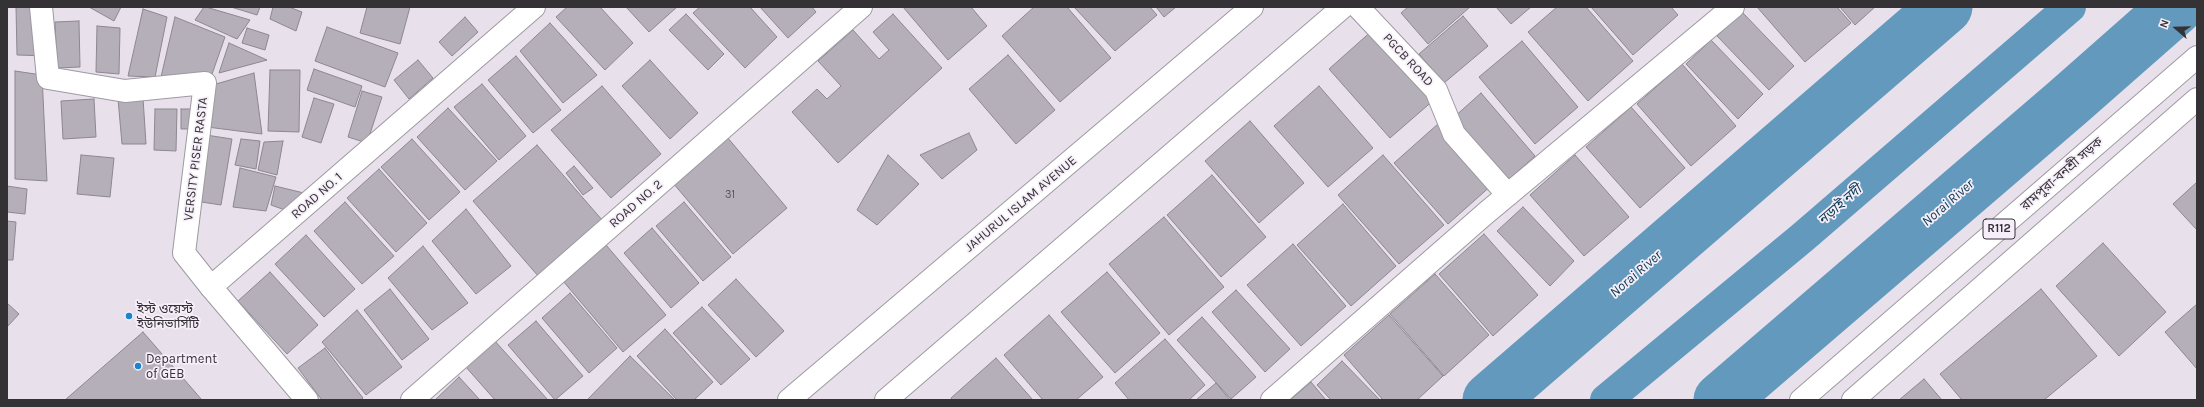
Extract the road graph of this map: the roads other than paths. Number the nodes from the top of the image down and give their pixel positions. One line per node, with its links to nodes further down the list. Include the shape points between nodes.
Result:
1 (41, 7): 11 (street, VERSITY PISER RASTA, via 48,78 125,91 205,83 184,253)
2 (534, 7): 11 (street, ROAD NO. 1)
3 (861, 7): 13 (street, ROAD NO. 2)
4 (1252, 7): 14 (street, JAHURUL ISLAM AVENUE)
5 (1343, 7): 15 (street)
6 (1358, 7): 10 (street, PGCB ROAD, via 1436,90 1454,134)
7 (1733, 7): 10 (street)
8 (2197, 57): 17 (street, রামপুরা-বনশ্রী সড়ক / R112)
9 (2197, 99): 18 (street, R112)
10 (1508, 195): 16 (street)
11 (211, 287): 12 (street)
12 (307, 400)
13 (412, 400)
14 (789, 400)
15 (886, 400)
16 (1272, 400)
17 (1801, 400)
18 (1853, 400)

